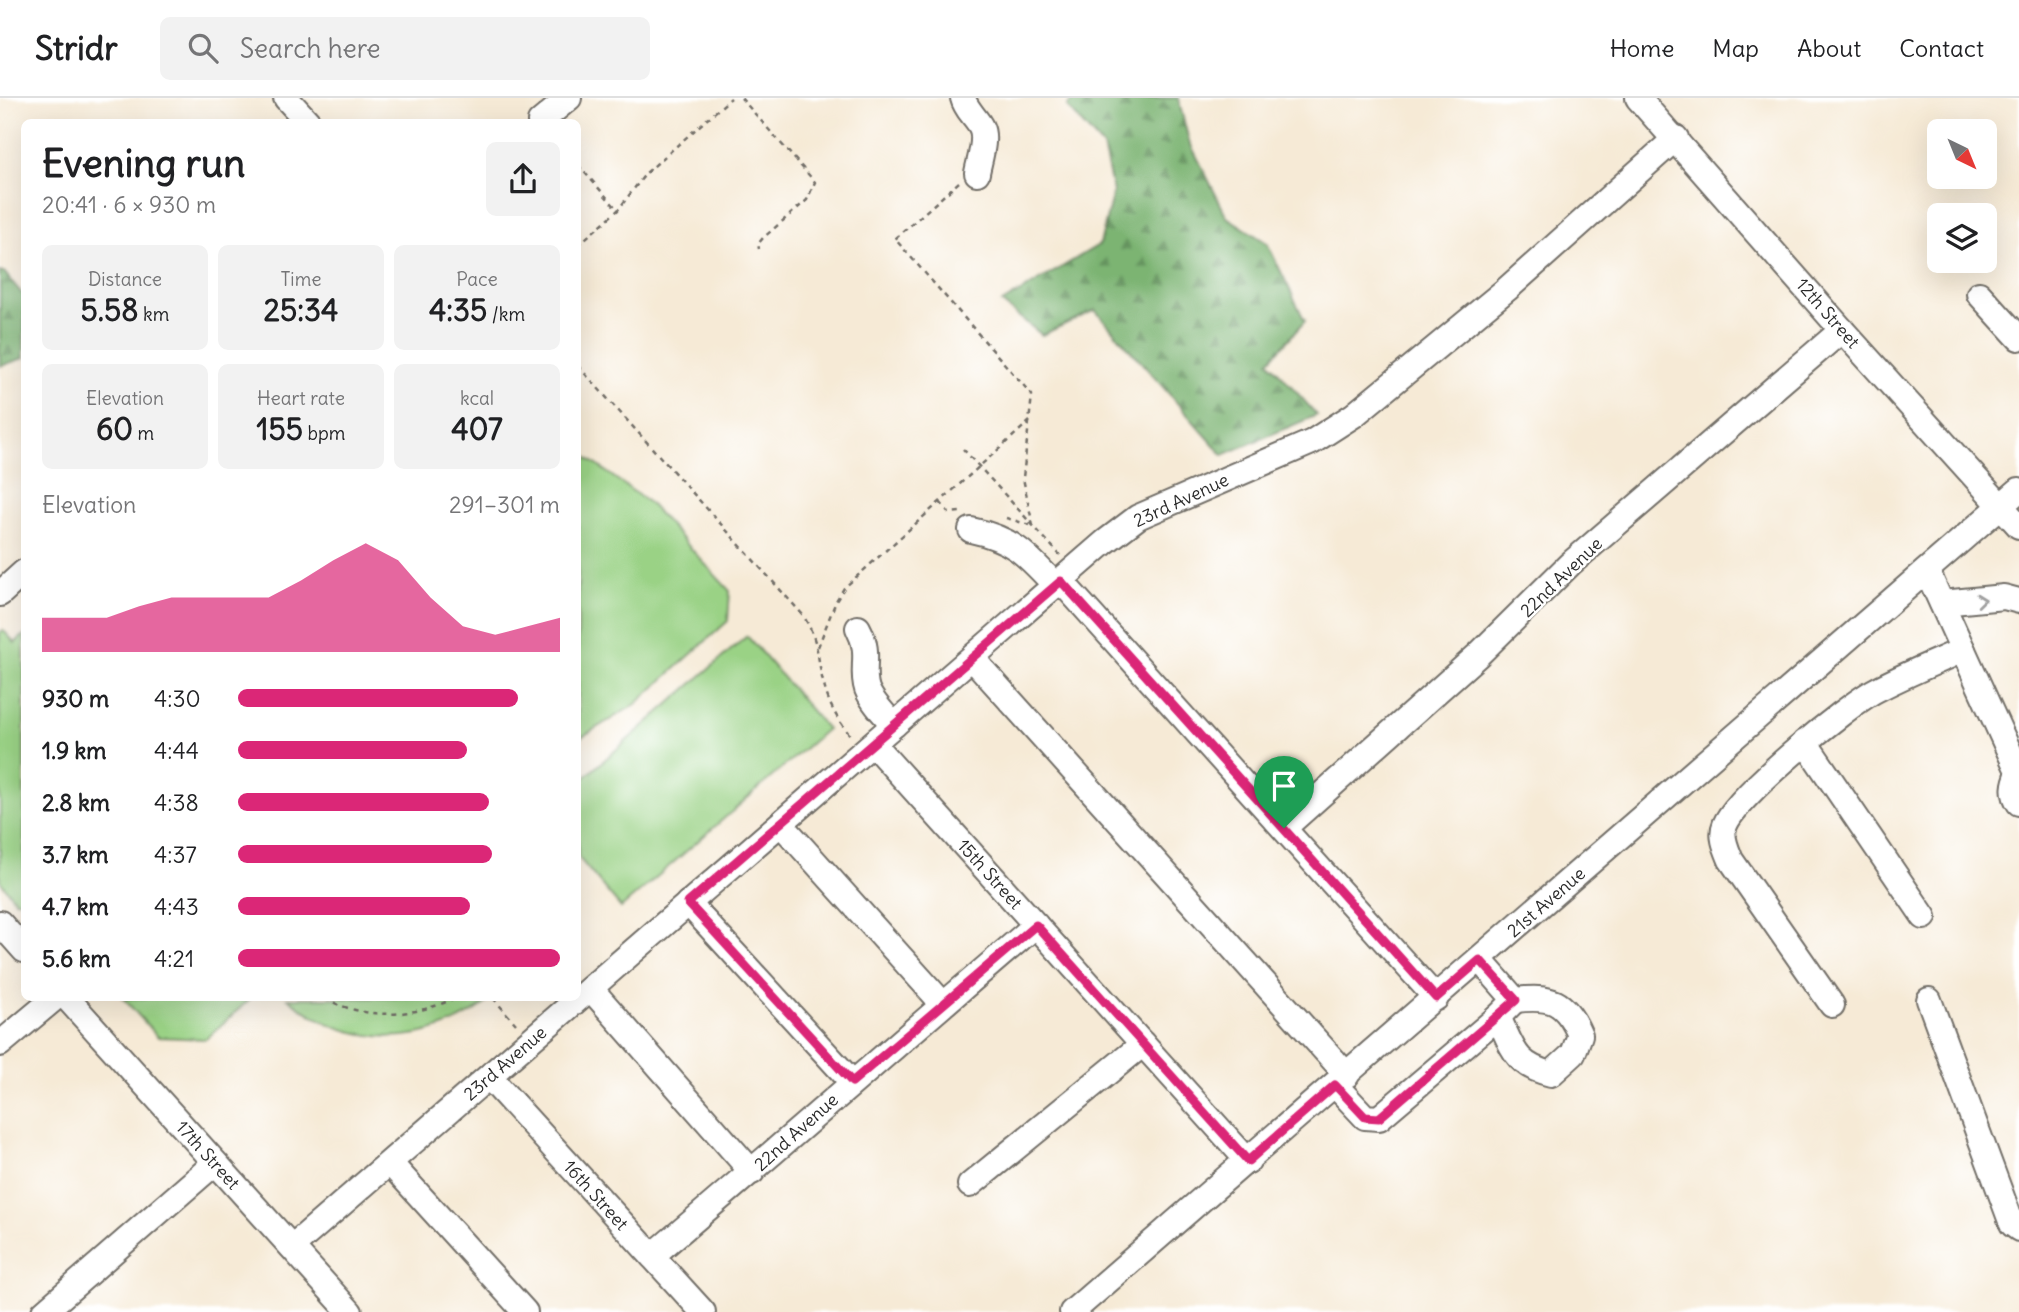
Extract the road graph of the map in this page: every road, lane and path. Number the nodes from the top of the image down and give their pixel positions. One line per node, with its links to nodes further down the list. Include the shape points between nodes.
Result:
1 (286, 98): 7 (street)
2 (569, 98): 8 (street)
3 (731, 98): 12 (path, via 646,173)
4 (741, 98): 14 (path, via 815,182 807,200 763,237)
5 (963, 98): 11 (street, via 982,128)
6 (1638, 98): 9 (street, 12th Street)
7 (305, 119)
8 (544, 119)
9 (1676, 138): 16 (street, 12th Street); 28 (street, 23rd Avenue, via 1507,289 1354,415 1312,442 1138,517)
10 (581, 168): 12 (path)
11 (977, 173): 19 (path, via 960,181 895,239 1032,395)
12 (618, 210): 13 (path)
13 (581, 242)
14 (759, 249)
15 (1979, 294): 17 (street)
16 (1842, 330): 22 (street, 12th Street); 42 (street, 22nd Avenue, via 1570,564 1478,655)
17 (2019, 338)
18 (581, 369): 33 (path, via 803,615)
19 (1030, 421): 21 (path); 23 (path, via 1023,478)
20 (963, 449): 21 (path)
21 (979, 467): 23 (path); 33 (path, via 844,588)
22 (2010, 498): 24 (street, 12th Street); 26 (street, 21st Avenue)
23 (1033, 526): 28 (path)
24 (2019, 526)
25 (971, 530): 28 (street, via 1018,547)
26 (1927, 570): 31 (street); 46 (street, 21st Avenue)
27 (21, 575): 29 (street)
28 (1060, 575): 35 (street, 23rd Avenue); 42 (street)
29 (0, 594)
30 (2019, 601): 31 (street, one-way to 30, via 2004,597)
31 (1942, 604): 34 (street)
32 (858, 628): 36 (street, via 865,642 868,691)
33 (818, 647): 37 (path, via 831,707 837,719)
34 (1963, 650): 38 (street, via 1873,691); 39 (street)
35 (972, 658): 36 (street, 23rd Avenue); 63 (street)
36 (894, 725): 37 (street, 23rd Avenue)
37 (863, 741): 41 (street, 23rd Avenue); 45 (street, 15th Street)
38 (1805, 743): 44 (street); 58 (street, via 1732,811 1723,827 1724,841 1731,860)
39 (2019, 773): 40 (street, via 2014,783)
40 (2019, 803)
41 (781, 824): 43 (street, 23rd Avenue); 57 (street)
42 (1284, 828): 49 (street)
43 (688, 903): 47 (street, 23rd Avenue); 64 (street)
44 (1924, 917)
45 (1036, 925): 57 (street, 22nd Avenue); 61 (street, 15th Street)
46 (1480, 960): 49 (street, 21st Avenue); 63 (street, via 1507,1009 1379,1118 1365,1117)
47 (591, 989): 48 (street, 23rd Avenue); 68 (street)
48 (581, 998)
49 (1436, 998): 63 (street, 21st Avenue)
50 (1929, 1000): 70 (street, via 2012,1224)
51 (51, 1001): 60 (street)
52 (70, 1001): 66 (street, 17th Street)
53 (333, 1001): 54 (path, via 383,1014 419,1011)
54 (448, 1001)
55 (496, 1001): 59 (path)
56 (577, 1001): 62 (street, 23rd Avenue)
57 (943, 1004): 64 (street, 22nd Avenue)
58 (1832, 1005)
59 (517, 1024)
60 (0, 1044)
61 (1143, 1044): 65 (street, 15th Street); 69 (street)
62 (489, 1077): 67 (street, 23rd Avenue); 72 (street, 16th Street)
63 (1341, 1080): 65 (street, 21st Avenue)
64 (852, 1082): 68 (street, 22nd Avenue)
65 (1248, 1161): 73 (street, 21st Avenue)
66 (215, 1163): 71 (street, 17th Street); 74 (street)
67 (390, 1163): 71 (street, 23rd Avenue); 76 (street)
68 (752, 1172): 72 (street, 22nd Avenue)
69 (970, 1185)
70 (2019, 1229)
71 (292, 1247): 75 (street, 17th Street)
72 (652, 1256): 77 (street, 16th Street)
73 (1081, 1309)
74 (44, 1312)
75 (350, 1312)
76 (525, 1312)
77 (703, 1312)

